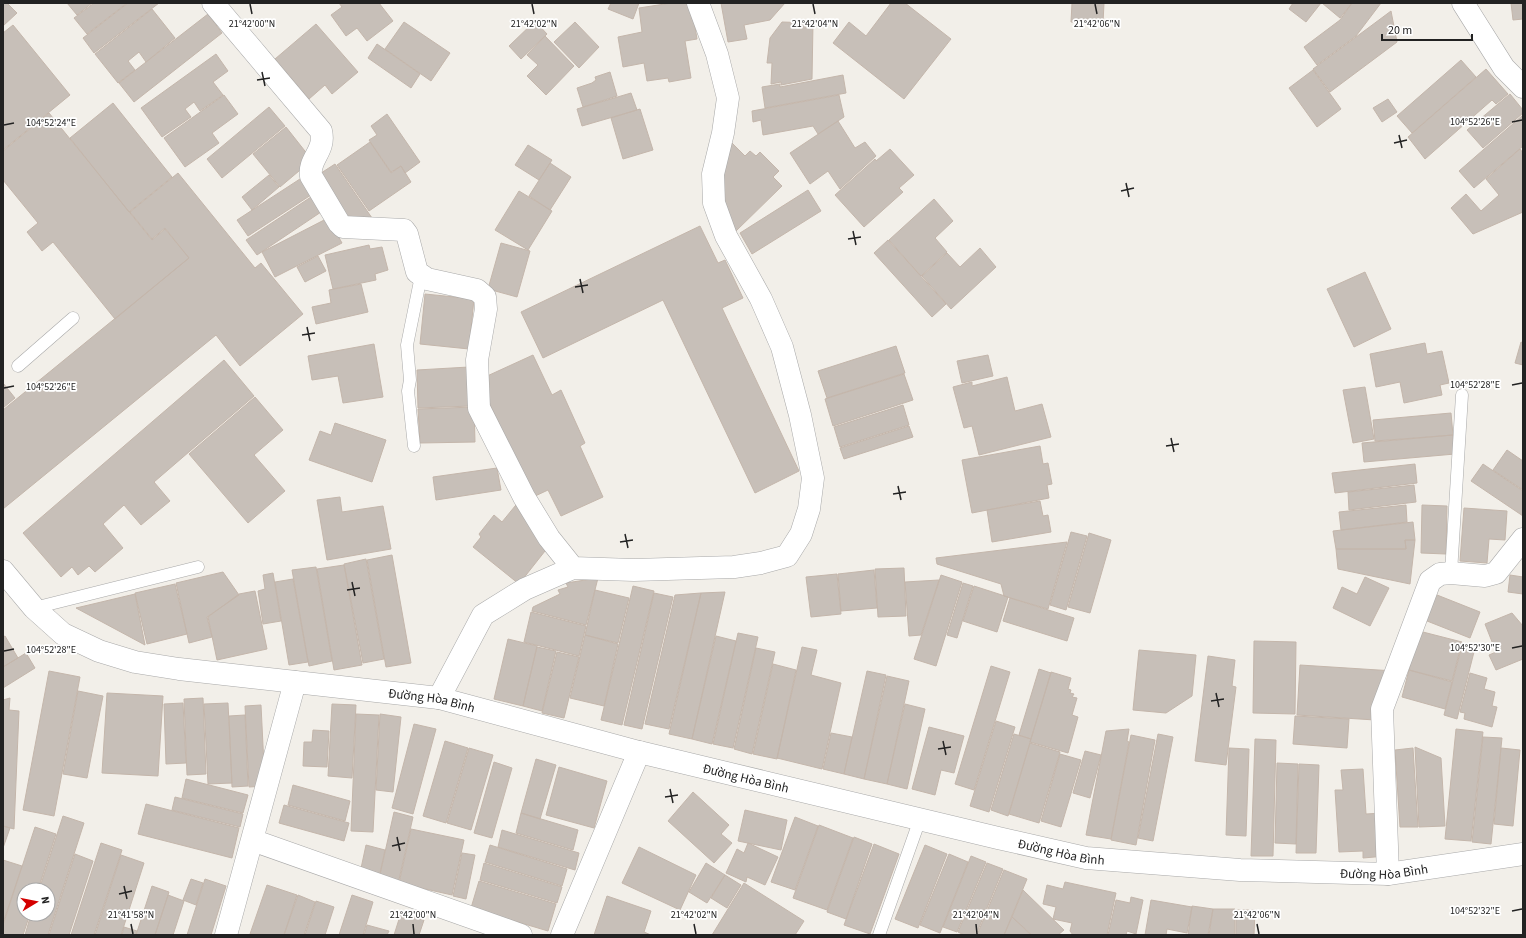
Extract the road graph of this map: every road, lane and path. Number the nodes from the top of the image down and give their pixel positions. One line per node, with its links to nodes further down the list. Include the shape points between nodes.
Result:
1 (213, 3): 5 (street, via 321,131 322,146 310,168 311,176 339,223 348,228 404,230 417,272)
2 (698, 3): 12 (street, via 717,54 728,98 723,133 712,174 714,203 726,236 762,299 782,347 813,478 808,509 801,534 787,556 761,564 634,570)
3 (1463, 3): 4 (street, via 1504,68)
4 (1523, 87)
5 (421, 276): 9 (lane, via 407,345 410,380 408,391); 12 (street, via 477,290 484,297 486,309 477,360 479,408 524,497 549,538)
6 (73, 318): 7 (lane)
7 (18, 366)
8 (1462, 395): 14 (lane)
9 (414, 446)
10 (1523, 539): 14 (street, via 1496,573 1485,576)
11 (198, 567): 15 (lane)
12 (573, 568): 17 (street, via 525,589 483,615)
13 (3, 572): 15 (street, Đường Hòa Bình)
14 (1451, 572): 22 (street, via 1440,574 1430,581 1382,709)
15 (34, 608): 16 (street, Đường Hòa Bình, via 63,634 98,652 135,662)
16 (295, 682): 17 (street, Đường Hòa Bình); 20 (street)
17 (439, 698): 18 (street, Đường Hòa Bình)
18 (639, 752): 19 (street, Đường Hòa Bình); 25 (street)
19 (920, 819): 22 (street, Đường Hòa Bình, via 1086,858 1240,870); 26 (lane)
20 (252, 840): 23 (street); 24 (street)
21 (1523, 854): 22 (street, Đường Hòa Bình)
22 (1388, 874)
23 (226, 935)
24 (521, 935)
25 (562, 935)
26 (879, 935)

